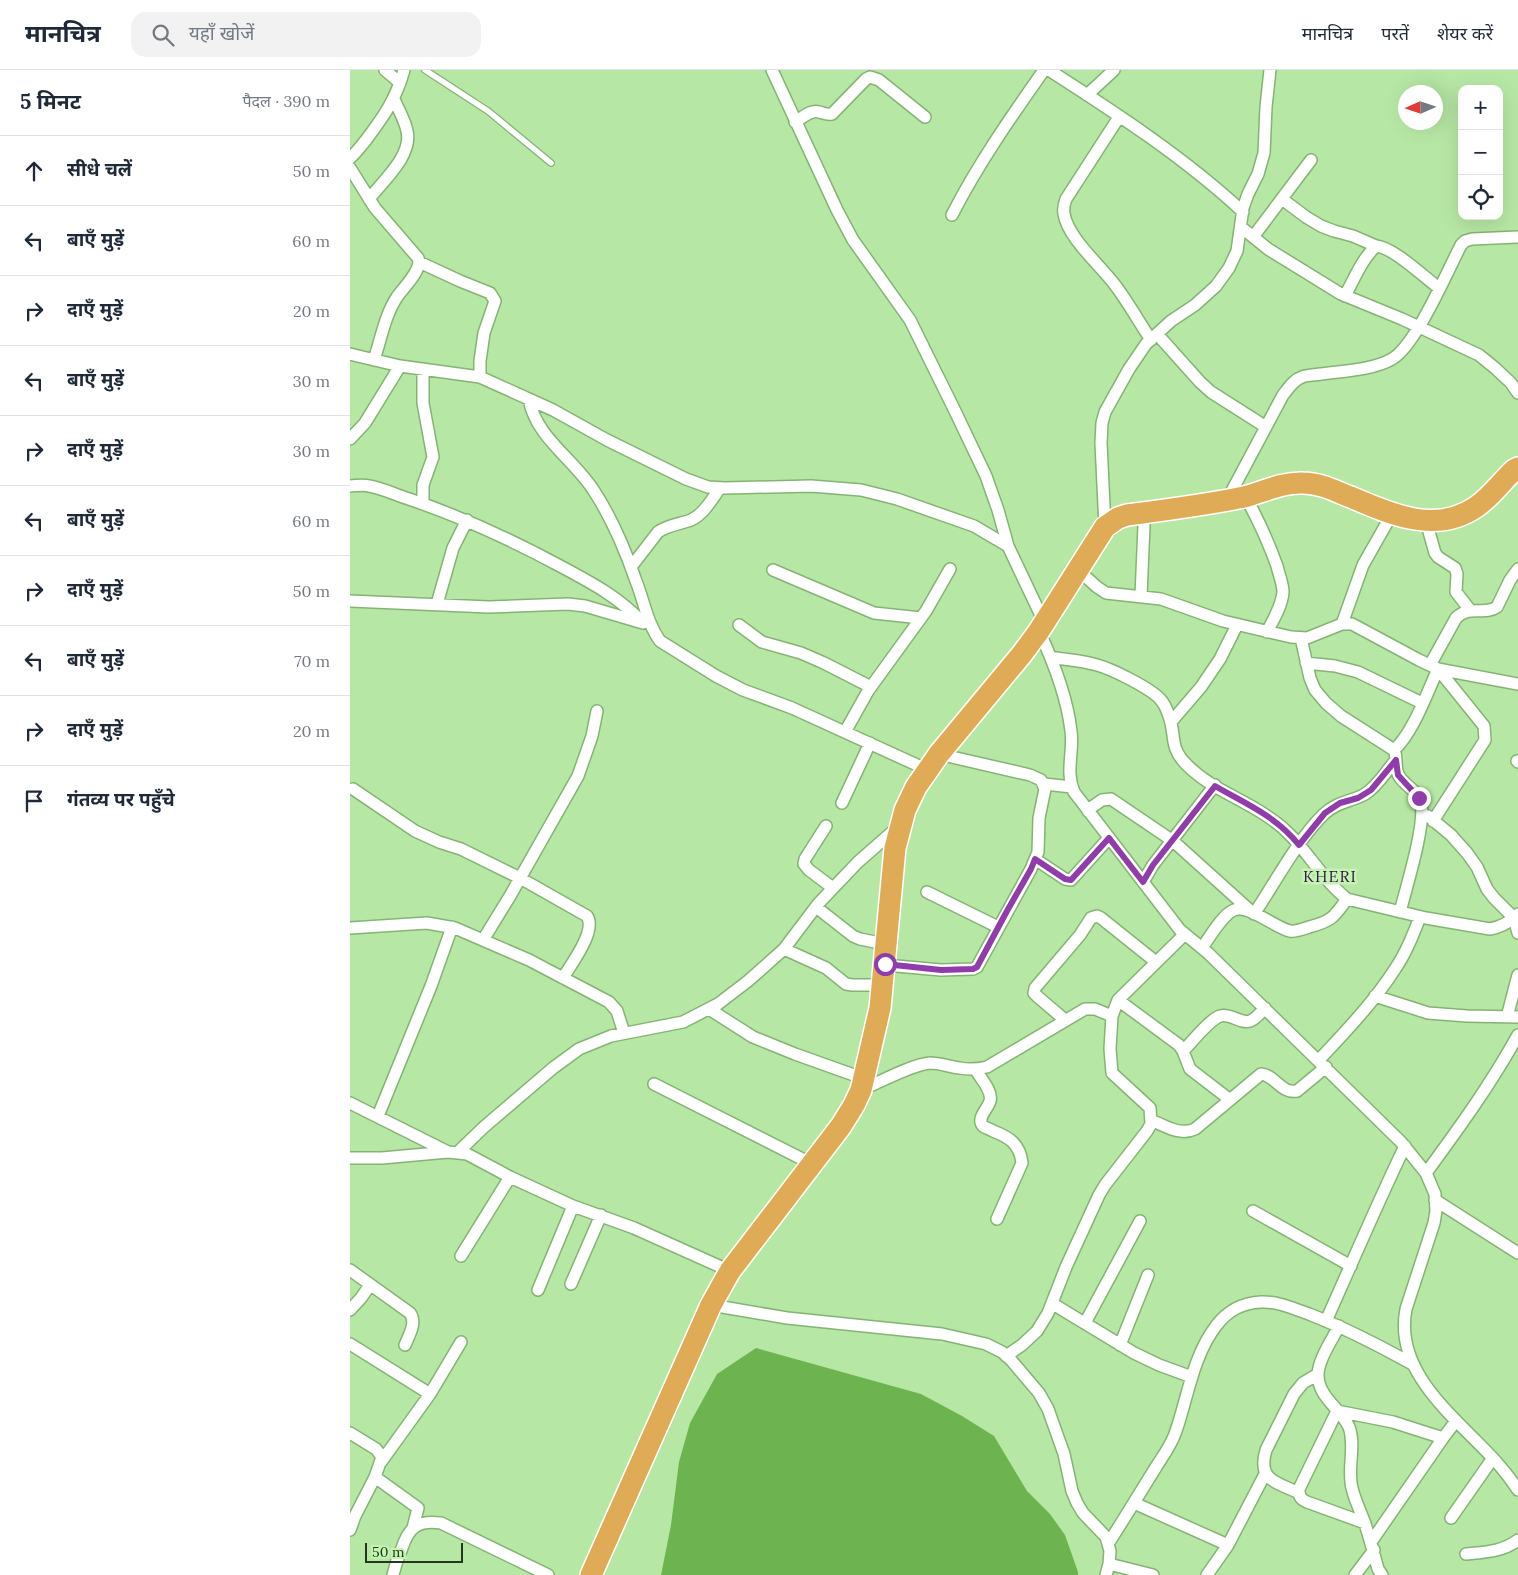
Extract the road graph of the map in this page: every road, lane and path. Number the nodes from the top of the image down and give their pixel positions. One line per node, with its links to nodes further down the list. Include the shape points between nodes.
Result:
1 (385, 70): 9 (street)
2 (404, 70): 9 (street)
3 (425, 70): 17 (lane, via 488,111)
4 (772, 70): 14 (street)
5 (1044, 70): 22 (street, via 991,146)
6 (1049, 70): 10 (street)
7 (1114, 70): 10 (street)
8 (1270, 70): 21 (street, via 1264,153)
9 (400, 83): 11 (street)
10 (1087, 95): 13 (street)
11 (394, 98): 15 (street); 19 (street, via 407,129 407,146 403,158)
12 (925, 117): 14 (street, via 879,80 870,77 832,114 812,112)
13 (1119, 117): 21 (street); 31 (street, via 1066,199 1063,214 1081,246)
14 (796, 122): 51 (street, via 845,226 910,320 986,476)
15 (350, 158)
16 (1311, 160): 20 (street)
17 (551, 163)
18 (350, 168): 19 (street)
19 (369, 199): 27 (street)
20 (1282, 199): 24 (street); 26 (street, via 1321,226)
21 (1243, 212): 23 (street)
22 (952, 215)
23 (1241, 227): 24 (street); 31 (street, via 1237,251 1216,286)
24 (1253, 237): 29 (street, via 1281,258)
25 (1518, 237): 28 (street, via 1465,241)
26 (1376, 246): 28 (street, via 1391,250); 29 (street)
27 (419, 262): 33 (street, via 418,269 393,305); 36 (street, via 494,296 484,332)
28 (1439, 288): 30 (street)
29 (1345, 296): 30 (street)
30 (1419, 327): 37 (street, via 1479,355); 39 (street, via 1392,359 1351,370 1302,377 1294,382)
31 (1154, 337): 39 (street, via 1211,392); 50 (street, via 1124,377 1102,423)
32 (350, 354): 33 (street)
33 (374, 360): 34 (street)
34 (400, 366): 35 (street); 40 (street, via 365,423)
35 (423, 369): 36 (street); 45 (street, via 423,403 433,457 423,484)
36 (480, 377): 38 (street)
37 (1518, 393)
38 (529, 399): 43 (street, via 686,479); 52 (street, via 539,427 594,491)
39 (1266, 426): 44 (street)
40 (350, 439)
41 (1518, 468): 48 (highway, via 1476,508 1462,515)
42 (350, 486): 45 (street, via 368,485)
43 (720, 488): 51 (street, via 811,486 861,490 897,498 974,526); 52 (street, via 693,519 658,532)
44 (1236, 498): 46 (highway, via 1285,485 1314,483); 50 (highway, via 1127,515); 67 (street, via 1260,523 1281,579 1282,601)
45 (423, 504): 47 (street)
46 (1392, 514): 48 (highway); 63 (street, via 1363,565)
47 (467, 520): 59 (street, via 453,548); 64 (street, via 593,583)
48 (1426, 521): 60 (street, via 1435,553 1455,568 1456,592)
49 (1144, 525): 57 (street)
50 (1105, 527): 54 (highway)
51 (1008, 546): 66 (street)
52 (631, 567): 64 (street)
53 (950, 569): 61 (street)
54 (1078, 569): 57 (street, via 1106,593); 66 (highway)
55 (1518, 569): 60 (street, via 1497,607)
56 (773, 570): 61 (street, via 874,613)
57 (1141, 596): 62 (street, via 1161,599)
58 (350, 601): 59 (street)
59 (437, 604): 64 (street, via 489,607 568,604)
60 (1470, 610): 71 (street, via 1456,618)
61 (921, 618): 73 (street)
62 (1237, 624): 67 (street); 76 (street, via 1220,659)
63 (1342, 624): 68 (street); 71 (street, via 1352,624)
64 (647, 625): 77 (street, via 660,641 730,683)
65 (739, 625): 73 (street, via 762,642 824,663)
66 (1042, 627): 69 (street); 80 (highway)
67 (1267, 632): 68 (street)
68 (1301, 638): 70 (street)
69 (1051, 659): 76 (street, via 1098,665 1142,686 1160,699); 83 (street, via 1067,702 1072,732 1069,772)
70 (1306, 663): 74 (street, via 1358,672); 79 (street, via 1315,690 1326,703)
71 (1434, 667): 72 (street); 74 (street); 88 (street, via 1484,726 1485,740)
72 (1518, 684)
73 (871, 687): 77 (street)
74 (1422, 703): 79 (street)
75 (597, 711): 95 (street, via 578,776)
76 (1171, 722): 82 (street, via 1172,741 1177,754 1186,765)
77 (845, 732): 78 (street)
78 (870, 743): 80 (street); 85 (street)
79 (1395, 755): 87 (street, via 1398,775 1419,798); 93 (street, via 1371,790 1325,813)
80 (933, 762): 81 (street, via 1030,775); 90 (highway, via 916,787)
81 (1044, 784): 83 (street); 94 (street)
82 (1215, 786): 92 (street); 93 (street, via 1263,812)
83 (1072, 787): 86 (street)
84 (353, 789): 95 (street, via 428,838 461,849)
85 (842, 804)
86 (1088, 811): 91 (street); 92 (street, via 1102,800 1111,799)
87 (1421, 811): 88 (street); 101 (street, via 1418,838)
88 (1433, 821): 103 (street, via 1467,853 1494,898)
89 (826, 826): 97 (street, via 804,864)
90 (899, 827): 97 (street, via 858,862); 114 (highway)
91 (1109, 838): 94 (street, via 1071,880); 96 (street)
92 (1173, 841): 96 (street); 102 (street)
93 (1299, 845): 99 (street); 102 (street)
94 (1035, 859): 106 (street)
95 (520, 878): 110 (street); 116 (street, via 590,920 589,934)
96 (1143, 882): 109 (street)
97 (834, 888): 100 (street)
98 (927, 892): 106 (street)
99 (1348, 899): 101 (street); 102 (street, via 1327,922 1301,930 1286,929)
100 (816, 907): 112 (street); 114 (street, via 860,939)
101 (1400, 912): 104 (street)
102 (1254, 914): 111 (street, via 1248,910 1233,910)
103 (1516, 916): 104 (street, via 1498,928 1490,929); 108 (street)
104 (1420, 917): 117 (street, via 1408,947)
105 (452, 927): 107 (street, via 422,923); 110 (street); 133 (street)
106 (998, 927): 114 (street, via 979,965 973,969 941,970)
107 (350, 928)
108 (1518, 933)
109 (1185, 934): 111 (street); 113 (street)
110 (483, 940): 116 (street)
111 (1202, 948): 119 (street)
112 (784, 949): 114 (street, via 826,968 852,985); 120 (street)
113 (1156, 962): 118 (street); 123 (street, via 1101,918 1091,918 1035,988 1034,993)
114 (884, 964): 130 (highway, via 880,1008)
115 (1518, 975): 122 (street)
116 (563, 978): 124 (street, via 614,1006)
117 (1375, 996): 122 (street, via 1428,1013); 127 (street)
118 (1118, 1000): 121 (street); 126 (street, via 1168,1036)
119 (1265, 1008): 126 (street, via 1251,1021 1218,1017); 127 (street)
120 (709, 1009): 124 (street, via 683,1022); 130 (street, via 754,1037)
121 (1112, 1016): 123 (street, via 1090,1008); 134 (street, via 1112,1072 1150,1108)
122 (1512, 1017)
123 (1066, 1020): 128 (street, via 987,1067)
124 (624, 1033): 136 (street, via 579,1049)
125 (1518, 1035): 139 (street, via 1477,1103)
126 (1183, 1051): 131 (street, via 1190,1069)
127 (1322, 1064): 131 (street, via 1297,1091 1289,1091 1261,1074); 135 (street)
128 (976, 1070): 130 (street, via 928,1063); 145 (street, via 990,1096 981,1122 986,1128 1013,1141 1022,1157)
129 (654, 1084): 138 (street)
130 (863, 1084): 138 (highway, via 854,1106)
131 (1229, 1099): 134 (street, via 1189,1132 1183,1133)
132 (350, 1103): 133 (street)
133 (378, 1116): 136 (street)
134 (1151, 1120): 156 (street, via 1147,1132 1099,1195)
135 (1405, 1146): 139 (street); 149 (street)
136 (453, 1152): 137 (street); 140 (street, via 467,1154)
137 (350, 1158)
138 (812, 1164): 151 (highway)
139 (1426, 1173): 141 (street)
140 (510, 1177): 142 (street); 148 (street)
141 (1435, 1200): 147 (street); 167 (street, via 1434,1223 1404,1318 1406,1342)
142 (573, 1206): 144 (street); 155 (street)
143 (1252, 1211): 149 (street)
144 (601, 1216): 151 (street); 153 (street)
145 (998, 1219)
146 (1140, 1221): 160 (street)
147 (1518, 1253)
148 (462, 1256)
149 (1351, 1266): 159 (street)
150 (350, 1270): 154 (street)
151 (730, 1270): 157 (highway)
152 (1148, 1275): 165 (street)
153 (571, 1284)
154 (370, 1285): 158 (street); 164 (street, via 412,1316 413,1325)
155 (538, 1290)
156 (1052, 1304): 160 (street); 166 (street, via 1037,1331)
157 (711, 1305): 166 (street, via 787,1318 942,1334 986,1344); 194 (highway)
158 (350, 1310)
159 (1326, 1321): 161 (street); 169 (street, via 1275,1303 1236,1307 1215,1327)
160 (1085, 1323): 165 (street)
161 (1339, 1326): 167 (street); 168 (street, via 1319,1364)
162 (461, 1342): 170 (street)
163 (350, 1344): 170 (street)
164 (405, 1345)
165 (1120, 1345): 169 (street, via 1159,1365)
166 (1006, 1356): 187 (street, via 1039,1393 1048,1409 1077,1503 1106,1537)
167 (1414, 1364): 172 (street, via 1432,1395)
168 (1318, 1374): 171 (street, via 1322,1390); 177 (street, via 1303,1383 1294,1394 1266,1450)
169 (1192, 1376): 181 (street, via 1176,1432)
170 (430, 1394): 176 (street)
171 (1337, 1411): 174 (street, via 1393,1422); 180 (street); 183 (street, via 1350,1433 1352,1488)
172 (1456, 1421): 174 (street); 175 (street)
173 (350, 1433): 176 (street, via 380,1453)
174 (1443, 1438): 189 (street)
175 (1493, 1458): 179 (street); 182 (street)
176 (381, 1462): 178 (street)
177 (1265, 1474): 180 (street); 188 (street)
178 (375, 1477): 184 (street, via 418,1508); 185 (street)
179 (1518, 1490)
180 (1299, 1493): 183 (street, via 1301,1500)
181 (1134, 1503): 187 (street); 188 (street)
182 (1450, 1518)
183 (1365, 1523): 189 (street)
184 (413, 1528): 192 (street, via 406,1534); 193 (street, via 429,1522 441,1523)
185 (350, 1530)
186 (1518, 1540): 190 (street, via 1496,1551)
187 (1108, 1544): 191 (street)
188 (1228, 1544): 196 (street)
189 (1372, 1546): 197 (street); 198 (street)
190 (1466, 1554)
191 (1108, 1569): 195 (street)
192 (393, 1575)
193 (548, 1575)
194 (591, 1575)
195 (1153, 1575)
196 (1207, 1575)
197 (1355, 1575)
198 (1382, 1575)

